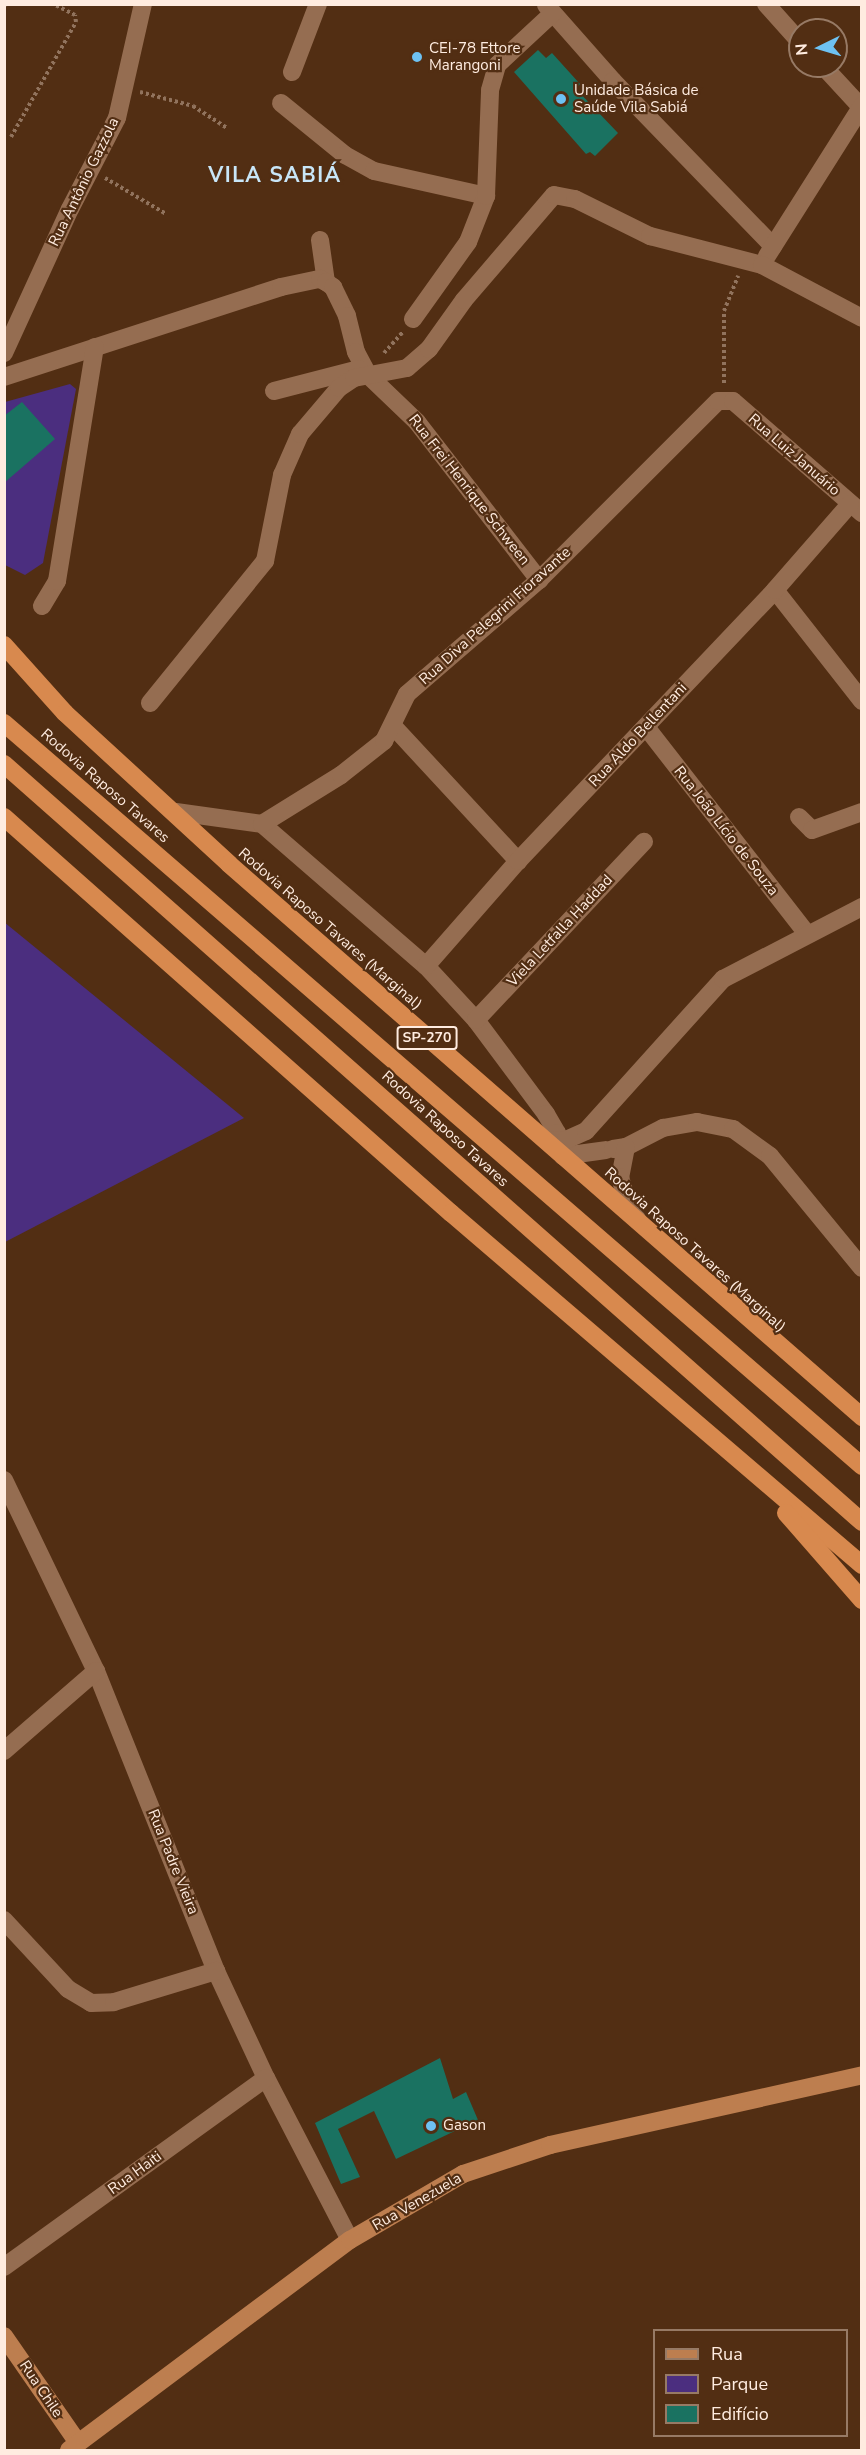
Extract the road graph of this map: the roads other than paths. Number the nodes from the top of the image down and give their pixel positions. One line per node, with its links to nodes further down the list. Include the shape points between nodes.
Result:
1 (143, 4): 18 (street, Rua Antônio Gazzola, via 117,118)
2 (318, 4): 6 (street)
3 (766, 4): 5 (street)
4 (549, 9): 10 (street, via 497,65 490,90); 12 (street)
5 (788, 29)
6 (292, 72)
7 (834, 78): 9 (street)
8 (281, 103): 10 (street, via 345,155 374,171)
9 (861, 107): 12 (street)
10 (486, 196): 16 (street, via 468,242)
11 (320, 240): 14 (street, Rua Frei Henrique Schween)
12 (773, 246): 13 (street)
13 (762, 265): 15 (street); 19 (street, via 650,236 575,199 554,195 464,300 429,349 407,368)
14 (326, 282): 17 (street, via 320,279 281,287); 19 (street, Rua Frei Henrique Schween, via 333,287 347,316 356,352)
15 (861, 318)
16 (413, 319)
17 (95, 347): 20 (street); 26 (street, via 57,581)
18 (4, 353)
19 (367, 371): 21 (street); 24 (street, Rua Frei Henrique Schween, via 417,422); 29 (street, via 339,388 300,434 282,475 265,561)
20 (4, 377)
21 (274, 391)
22 (726, 398): 23 (street, Rua Luiz Januário); 24 (street, Rua Diva Pelegrini Fioravante, via 718,401)
23 (856, 509): 25 (street, Rua Aldo Bellentani)
24 (539, 580): 31 (street, Rua Diva Pelegrini Fioravante, via 407,694)
25 (775, 590): 28 (street); 32 (street, Rua Aldo Bellentani)
26 (42, 606)
27 (4, 645): 34 (highway, Rodovia Raposo Tavares (Marginal) / SP-270, via 65,713)
28 (861, 701)
29 (150, 703)
30 (4, 723): 52 (highway, Rodovia Raposo Tavares / SP-270)
31 (394, 727): 38 (street, Rua Diva Pelegrini Fioravante, via 384,741 341,775); 40 (street)
32 (646, 727): 40 (street, Rua Aldo Bellentani); 42 (street, Rua João Lício de Souza)
33 (4, 764): 55 (highway, Rodovia Raposo Tavares)
34 (176, 812): 38 (street); 46 (highway, Rodovia Raposo Tavares (Marginal) / SP-270, via 229,864)
35 (861, 812): 37 (street, via 812,831)
36 (4, 817): 53 (highway)
37 (799, 817)
38 (262, 824): 43 (street)
39 (644, 842): 44 (street, Viela Letfalla Haddad)
40 (518, 861): 43 (street, Rua Aldo Bellentani)
41 (861, 907): 42 (street)
42 (807, 934): 45 (street, via 723,979)
43 (426, 966): 44 (street)
44 (476, 1020): 46 (street, via 546,1114)
45 (586, 1131): 46 (street); 48 (street, via 590,1139)
46 (555, 1146): 48 (street); 49 (highway, Rodovia Raposo Tavares (Marginal) / SP-270)
47 (626, 1147): 48 (street); 49 (street, via 620,1177 622,1192); 50 (street, via 663,1128 697,1122 733,1129 771,1156)
48 (606, 1150)
49 (645, 1230): 51 (highway, Rodovia Raposo Tavares (Marginal) / SP-270)
50 (861, 1268)
51 (861, 1417)
52 (861, 1466)
53 (751, 1474): 56 (highway); 57 (highway)
54 (4, 1480): 58 (street, Rua Padre Vieira)
55 (861, 1522)
56 (861, 1565)
57 (861, 1600)
58 (96, 1671): 59 (street); 61 (street, Rua Padre Vieira)
59 (4, 1751)
60 (4, 1920): 61 (street, via 68,1989 91,2003 114,2002)
61 (216, 1971): 63 (street, Rua Padre Vieira)
62 (861, 2075): 64 (main road, Rua Venezuela, via 525,2151 464,2174)
63 (266, 2078): 64 (street, Rua Padre Vieira); 65 (street, Rua Haiti)
64 (350, 2240): 67 (main road, Rua Venezuela)
65 (4, 2267)
66 (4, 2336): 67 (main road, Rua Chile)
67 (73, 2447)

